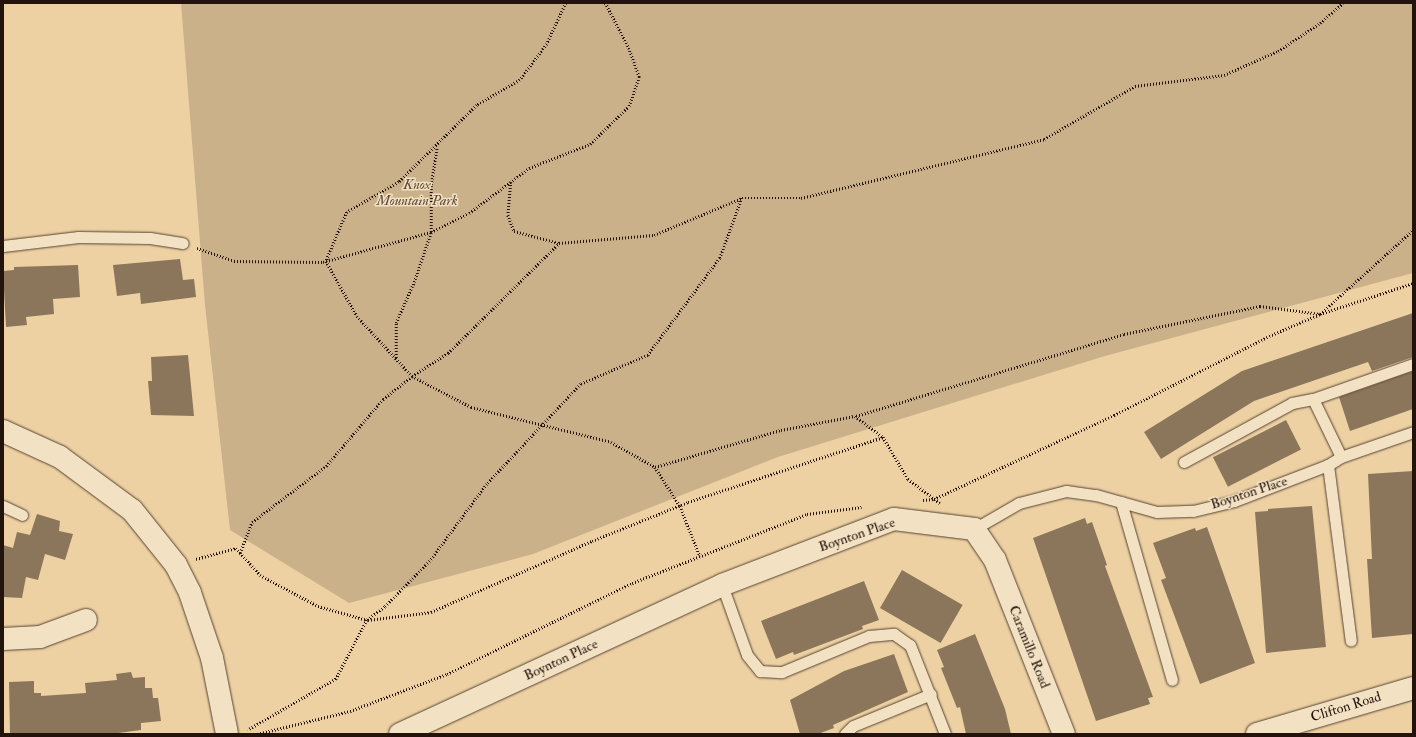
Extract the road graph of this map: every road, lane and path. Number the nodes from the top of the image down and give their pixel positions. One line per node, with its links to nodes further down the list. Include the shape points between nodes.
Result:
1 (566, 3): 4 (path, via 548,44 520,80 477,105)
2 (605, 3): 5 (path, via 630,49 639,77 628,106 590,144 529,168)
3 (1343, 3): 6 (path, via 1320,23 1278,51 1224,75 1135,86 1044,139 801,198)
4 (437, 146): 8 (path, via 431,185); 12 (path, via 399,182 347,212)
5 (511, 182): 8 (path, via 469,213); 10 (path, via 508,214 514,231)
6 (742, 198): 10 (path, via 654,235); 20 (path, via 720,258 648,355 580,384)
7 (1413, 230): 14 (path)
8 (431, 232): 12 (path); 15 (path, via 414,282 396,323)
9 (183, 243): 11 (lane, via 150,238 78,237); 12 (path, via 234,260)
10 (559, 243): 17 (path, via 448,353)
11 (3, 246)
12 (326, 261): 15 (path, via 357,316)
13 (1413, 283): 14 (path)
14 (1320, 314): 19 (path, via 1260,306 1124,334); 28 (path, via 1269,336 1121,412)
15 (396, 358): 17 (path)
16 (1413, 364): 18 (lane)
17 (412, 376): 20 (path, via 471,407); 37 (path, via 383,400 326,466 252,522)
18 (1313, 399): 24 (lane); 25 (lane, via 1292,403)
19 (855, 416): 23 (path); 27 (path, via 781,430)
20 (540, 425): 27 (path, via 611,442); 42 (path, via 487,484 430,561 386,607)
21 (3, 431): 39 (street, via 60,457 132,510)
22 (1413, 432): 24 (lane, Boynton Place)
23 (883, 437): 28 (path, via 908,479); 32 (path)
24 (1341, 457): 26 (lane, Boynton Place)
25 (1184, 462)
26 (1328, 465): 30 (lane, Boynton Place, via 1234,501 1193,511 1157,512); 44 (lane)
27 (655, 467): 32 (path)
28 (934, 499): 29 (path); 34 (path)
29 (919, 501)
30 (1121, 502): 36 (lane, Boynton Place, via 1066,491 1019,503); 45 (lane)
31 (3, 506): 35 (lane)
32 (680, 506): 38 (path); 42 (path, via 592,541 431,612)
33 (867, 507): 38 (path, via 807,514)
34 (946, 507)
35 (22, 515)
36 (974, 529): 40 (street, Boynton Place, via 894,519); 54 (street, Caramillo Road, via 995,560)
37 (240, 553): 39 (path, via 236,548); 42 (path, via 260,575 318,606)
38 (700, 556): 50 (path, via 632,583 447,674 350,711)
39 (176, 565): 48 (street, via 190,593 212,658)
40 (722, 585): 47 (lane, via 747,655 760,671 782,672 869,636 894,634 910,645); 51 (street, Boynton Place)
41 (86, 620): 43 (street, via 40,637)
42 (367, 620): 49 (path, via 336,679)
43 (3, 639)
44 (1351, 640)
45 (1172, 680)
46 (1413, 688): 55 (street, Clifton Road)
47 (931, 694): 52 (lane, via 853,726); 53 (lane)
48 (227, 734)
49 (240, 734)
50 (257, 734)
51 (400, 734)
52 (845, 734)
53 (945, 734)
54 (1064, 734)
55 (1257, 734)

